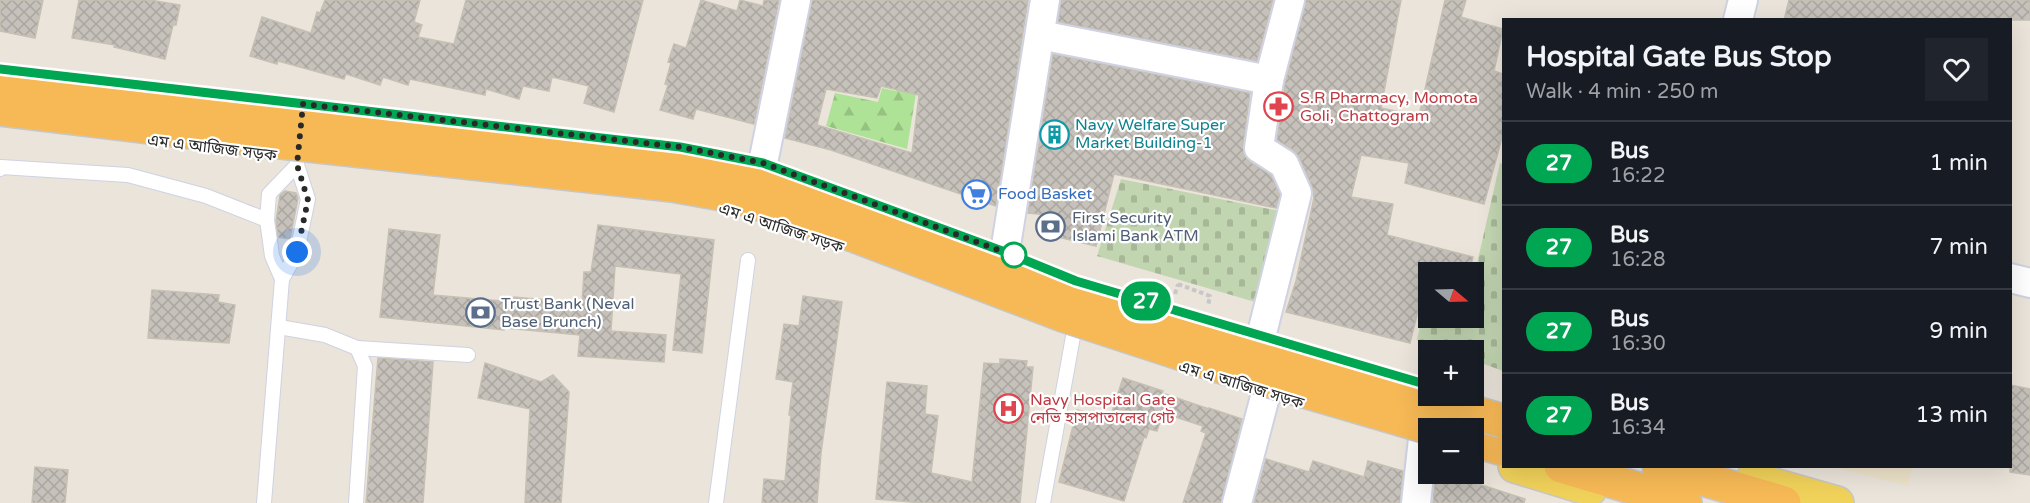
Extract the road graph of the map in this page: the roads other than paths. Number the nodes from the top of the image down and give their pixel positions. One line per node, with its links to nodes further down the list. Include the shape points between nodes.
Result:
1 (796, 0): 14 (street)
2 (1045, 0): 6 (street)
3 (1290, 0): 8 (street)
4 (1743, 0): 5 (street)
5 (1738, 18)
6 (1040, 35): 8 (street); 17 (street)
7 (0, 69): 10 (main road)
8 (1269, 80): 24 (street, via 1259,147 1284,164 1297,193)
9 (0, 84): 31 (highway, bridge, via 616,153 745,174 865,214 1073,293)
10 (303, 104): 13 (lane); 14 (main road, via 680,147)
11 (0, 109): 32 (highway, bridge, via 672,185 739,197 853,235 1063,315)
12 (0, 123): 13 (main road, এম এ আজিজ সড়ক)
13 (297, 162): 16 (lane, via 269,194); 20 (lane, via 308,200 297,252); 23 (main road, এম এ আজিজ সড়ক, via 671,198 734,210)
14 (763, 163): 17 (main road)
15 (0, 169): 16 (lane, via 128,175 206,196)
16 (267, 220): 20 (lane, via 272,256)
17 (1005, 252): 24 (main road, via 1076,281)
18 (748, 260): 45 (lane)
19 (2012, 278): 21 (street)
20 (282, 279): 22 (lane)
21 (2030, 283)
22 (279, 327): 25 (lane, via 325,335); 43 (lane)
23 (1074, 331): 28 (main road, এম এ আজিজ সড়ক); 46 (lane)
24 (1261, 337): 27 (main road)
25 (357, 348): 26 (lane); 44 (lane, via 365,366)
26 (468, 355)
27 (1418, 382)
28 (1266, 393): 33 (main road, এম এ আজিজ সড়ক); 47 (street)
29 (1484, 401): 30 (main road)
30 (1502, 406)
31 (1502, 421)
32 (1418, 433)
33 (1418, 433)
34 (1484, 443): 35 (highway)
35 (1502, 449)
36 (1484, 457): 37 (main road)
37 (1502, 463)
38 (1521, 468): 49 (main road)
39 (1569, 468): 50 (highway)
40 (1666, 468): 51 (highway)
41 (1719, 468): 52 (main road)
42 (1419, 484): 48 (street)
43 (264, 503)
44 (356, 503)
45 (716, 503)
46 (1043, 503)
47 (1237, 503)
48 (1416, 503)
49 (1635, 503)
50 (1685, 503)
51 (1784, 503)
52 (1837, 503)

